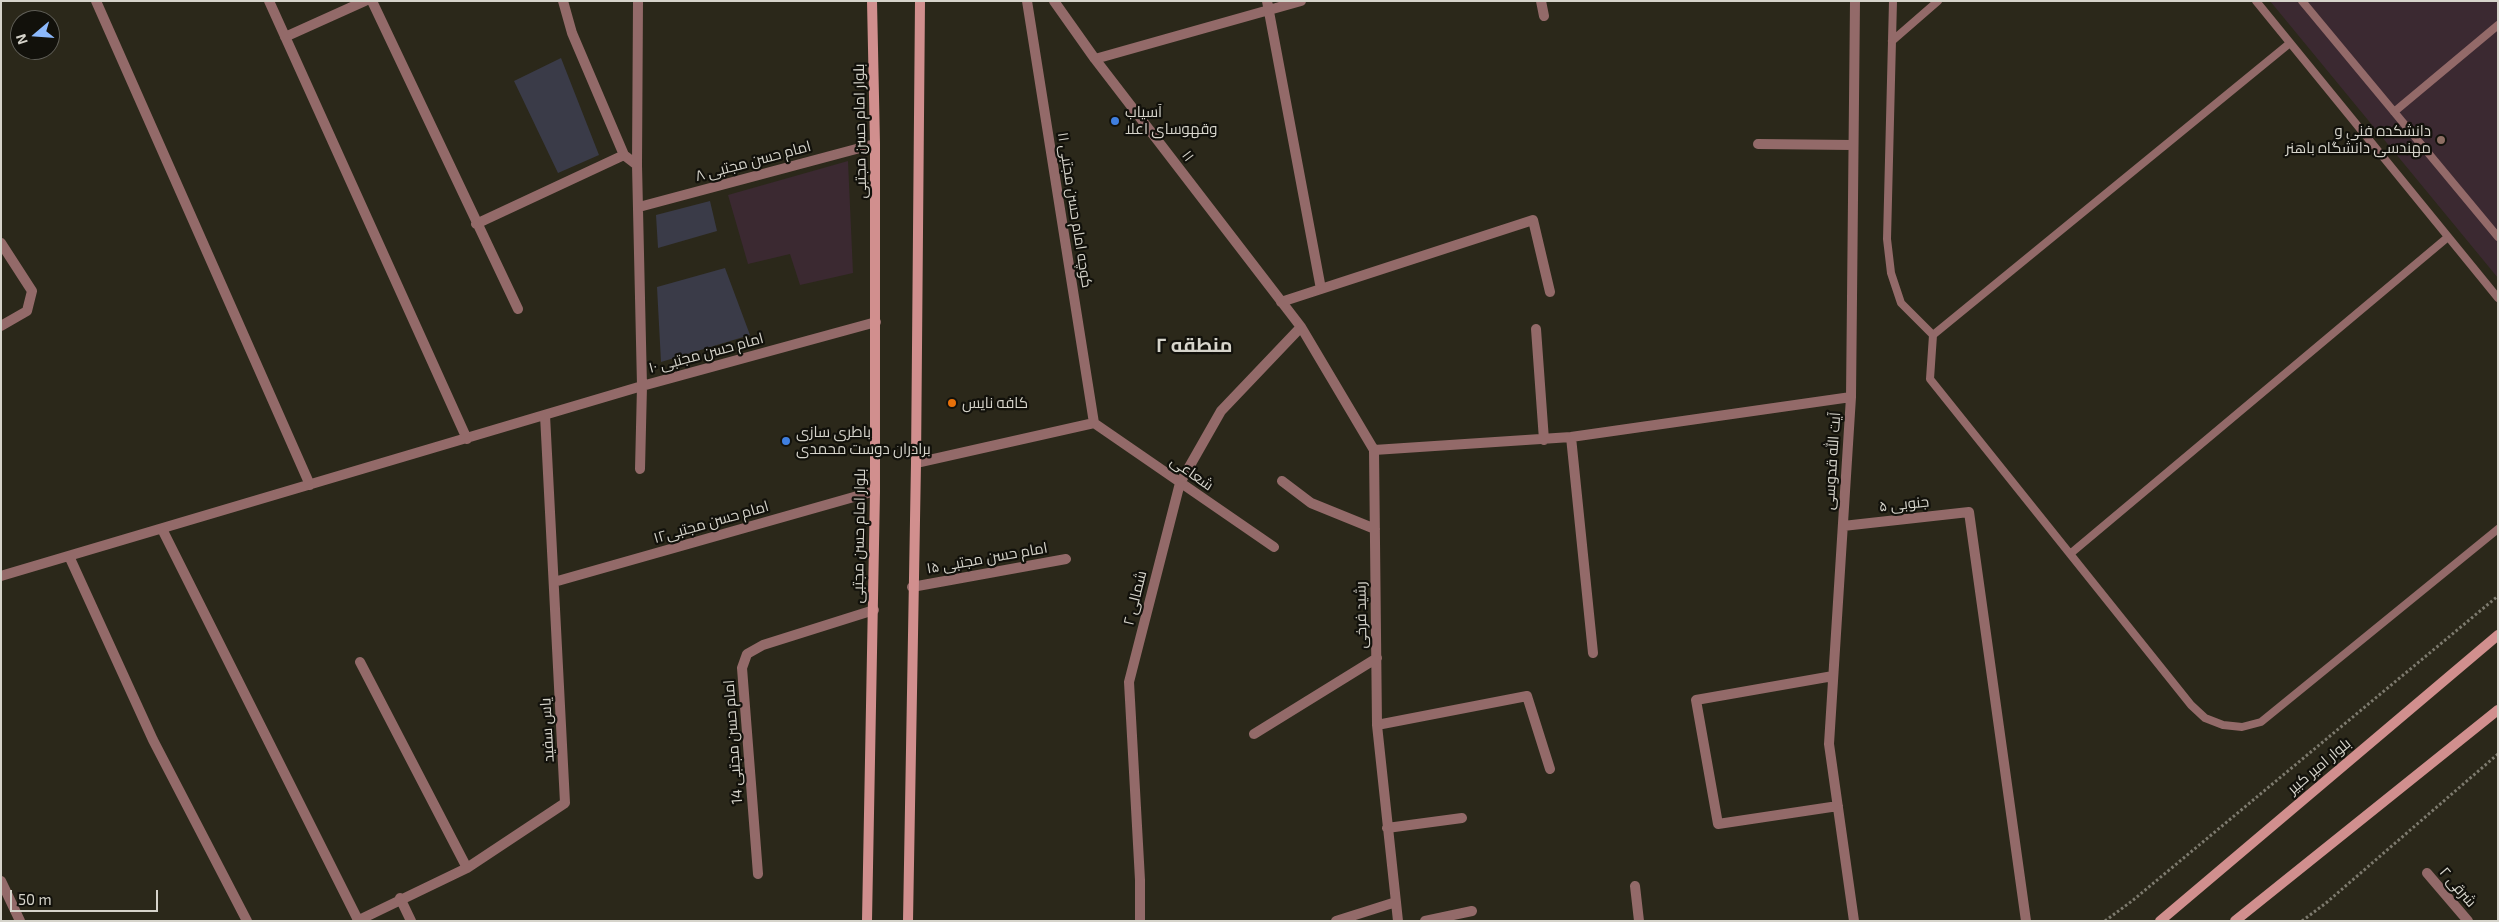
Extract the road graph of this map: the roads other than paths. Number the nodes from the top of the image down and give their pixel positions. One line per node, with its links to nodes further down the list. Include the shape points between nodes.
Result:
1 (96, 1): 58 (street)
2 (269, 1): 21 (street)
3 (365, 1): 21 (street)
4 (372, 1): 32 (street)
5 (563, 1): 29 (street, via 572,33)
6 (638, 1): 30 (street)
7 (872, 1): 26 (main road, بلوار امام حسن مجتبی)
8 (920, 1): 54 (main road)
9 (1027, 1): 49 (street, کوچه امام حسن مجتبی ۱۱)
10 (1054, 1): 24 (street, ۱۱)
11 (1301, 1): 18 (street)
12 (1541, 1): 19 (street)
13 (1855, 1): 28 (street, آیت الله قدوسی)
14 (1893, 1): 22 (lane)
15 (1938, 1): 22 (lane)
16 (2256, 1): 23 (lane)
17 (2302, 1): 25 (lane)
18 (1268, 5): 24 (street); 36 (street)
19 (1544, 16)
20 (2498, 25): 25 (lane)
21 (285, 36): 51 (street)
22 (1892, 41): 45 (lane, via 1887,239 1891,273 1901,303)
23 (2290, 43): 33 (lane); 45 (lane)
24 (1095, 60): 39 (street, ۱۱)
25 (2394, 112): 34 (lane)
26 (875, 144): 31 (street, امام حسن مجتبی ۸); 41 (main road, بلوار امام حسن مجتبی)
27 (1758, 144): 28 (street)
28 (1852, 145): 47 (street, آیت الله قدوسی)
29 (624, 155): 30 (street); 32 (street)
30 (637, 165): 31 (street)
31 (639, 207): 46 (street)
32 (476, 224): 40 (street)
33 (2448, 237): 38 (lane); 65 (lane)
34 (2498, 238)
35 (1, 243): 42 (street, via 32,290 28,312)
36 (1321, 289): 37 (street, via 1533,220); 39 (street)
37 (1550, 292)
38 (2498, 298)
39 (1281, 302): 43 (street, ۱۱)
40 (518, 309)
41 (876, 322): 46 (street, امام حسن مجتبی ۱۰); 59 (main road, بلوار امام حسن مجتبی)
42 (1, 326)
43 (1301, 327): 53 (street, رشید فرخی); 57 (street, ۲ شمالی, via 1222,411)
44 (1536, 329): 52 (street)
45 (1933, 335): 65 (lane, via 1930,378)
46 (642, 386): 48 (street, امام حسن مجتبی ۱۰); 55 (street)
47 (1851, 397): 50 (street); 60 (street, آیت الله قدوسی)
48 (545, 416): 51 (street, امام حسن مجتبی ۱۰); 69 (street, یاس سفید)
49 (1094, 423): 54 (street); 57 (street, شعاعی)
50 (1571, 437): 52 (street); 73 (street)
51 (467, 439): 58 (street, امام حسن مجتبی ۱۰)
52 (1544, 440): 53 (street)
53 (1374, 450): 62 (street, رشید فرخی)
54 (916, 463): 70 (main road)
55 (640, 469)
56 (1282, 481): 62 (street, via 1311,503)
57 (1180, 482): 64 (street, شعاعی); 98 (street, ۲ شمالی, via 1130,682)
58 (310, 485): 61 (street, امام حسن مجتبی ۱۰)
59 (875, 491): 69 (street, امام حسن مجتبی۱۲); 71 (main road, بلوار امام حسن مجتبی)
60 (1843, 526): 76 (street, آیت الله قدوسی); 104 (street, ۵ جنوبی, via 1969,512)
61 (162, 529): 66 (street, امام حسن مجتبی ۱۰); 92 (street)
62 (1375, 529): 74 (street, رشید فرخی)
63 (2498, 529): 65 (lane, via 2261,722 2242,727 2223,726 2205,718 2191,705)
64 (1274, 547)
65 (2070, 554)
66 (69, 556): 68 (street, امام حسن مجتبی ۱۰); 94 (street, via 153,740)
67 (1066, 559): 70 (street, امام حسن مجتبی ۱۵)
68 (1, 576)
69 (554, 582): 84 (street, یاس سفید, via 565,803)
70 (912, 586): 97 (main road)
71 (874, 610): 86 (street, امام حسن مجتبی 14, via 763,645 748,654 742,668); 96 (main road, بلوار امام حسن مجتبی)
72 (2498, 635): 105 (main road, بلوار امیر کبیر)
73 (1593, 653)
74 (1377, 658): 78 (street, رشید فرخی); 79 (street)
75 (360, 662): 84 (street)
76 (1833, 676): 81 (street, آیت الله قدوسی, via 1829,744); 81 (street, via 1696,700 1718,824)
77 (2498, 710): 106 (main road)
78 (1377, 725): 80 (street, via 1528,696); 83 (street, رشید فرخی)
79 (1254, 734)
80 (1550, 769)
81 (1838, 806): 103 (street, آیت الله قدوسی)
82 (1462, 818): 83 (street)
83 (1387, 828): 90 (street, رشید فرخی)
84 (468, 868): 89 (street, یاس سفید)
85 (2426, 873): 107 (street, شرقی ۲)
86 (758, 874)
87 (1, 881): 93 (street)
88 (1635, 886): 102 (street)
89 (400, 898): 92 (street, یاس سفید); 95 (street)
90 (1396, 902): 99 (street); 100 (street, رشید فرخی)
91 (1472, 911): 101 (street)
92 (358, 920)
93 (20, 921)
94 (247, 921)
95 (411, 921)
96 (867, 921)
97 (908, 921)
98 (1140, 921)
99 (1336, 921)
100 (1398, 921)
101 (1426, 921)
102 (1639, 921)
103 (1854, 921)
104 (2026, 921)
105 (2160, 921)
106 (2235, 921)
107 (2468, 921)

